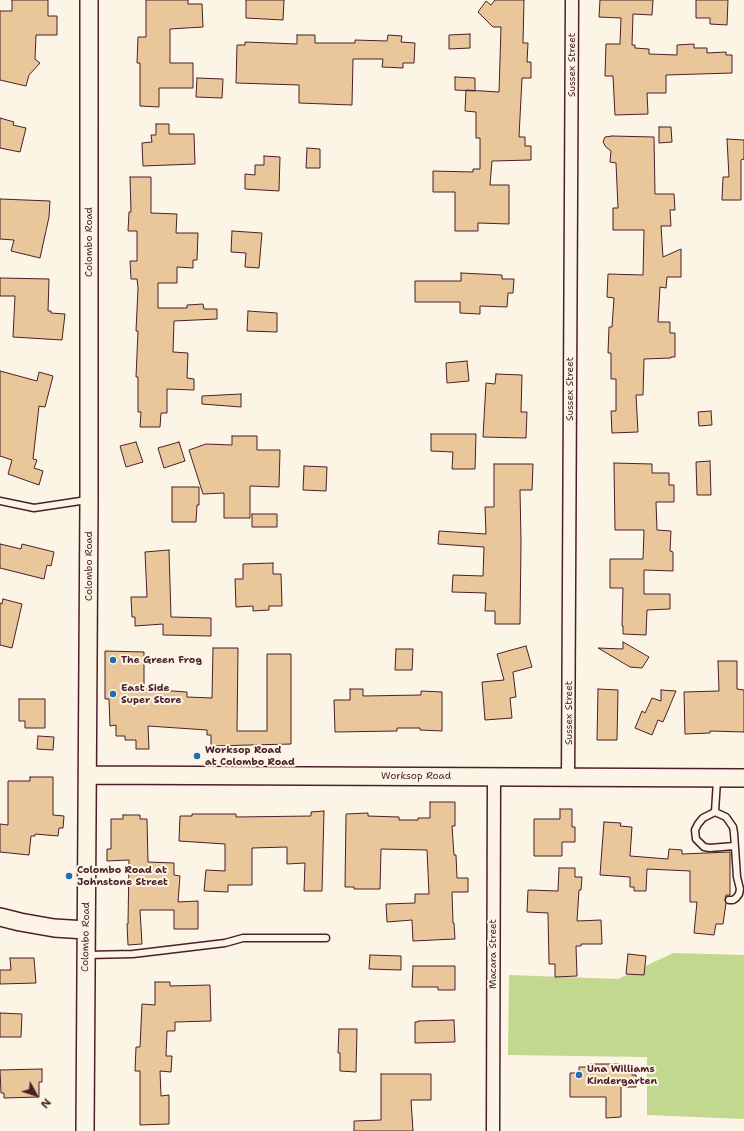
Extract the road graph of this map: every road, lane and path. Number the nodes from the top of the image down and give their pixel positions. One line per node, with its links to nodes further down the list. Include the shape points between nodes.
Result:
1 (89, 0): 3 (street, Colombo Road)
2 (572, 0): 7 (street, Sussex Street)
3 (89, 500): 4 (lane, via 34,508); 5 (street, Colombo Road)
4 (0, 501)
5 (88, 775): 6 (street, Worksop Road); 14 (street, Colombo Road)
6 (494, 776): 7 (street, Worksop Road); 18 (street, Macara Street)
7 (568, 778): 8 (street, Worksop Road)
8 (717, 778): 9 (street, Worksop Road); 10 (lane)
9 (744, 778)
10 (715, 812): 11 (lane, via 730,822 734,833); 11 (lane, via 703,818 698,824 695,830 696,839 704,847)
11 (734, 846): 12 (lane, via 740,889 736,898)
12 (729, 900)
13 (0, 917): 14 (street, via 54,928)
14 (86, 930): 16 (street, Colombo Road)
15 (326, 938): 16 (lane, via 243,938 225,943 133,954)
16 (86, 955): 17 (street, Colombo Road)
17 (85, 1131)
18 (493, 1131)

